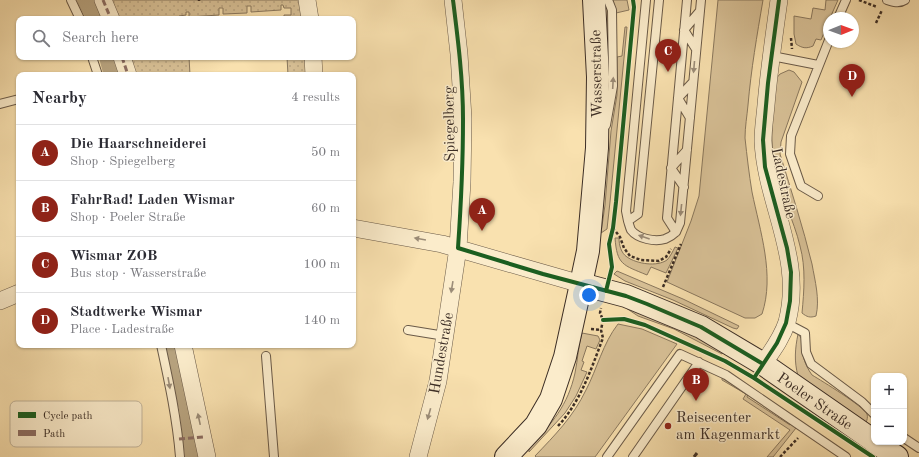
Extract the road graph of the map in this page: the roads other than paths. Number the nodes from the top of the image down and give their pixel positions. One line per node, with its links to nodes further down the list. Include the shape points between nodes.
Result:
1 (70, 0): 17 (lane)
2 (103, 0): 18 (street)
3 (307, 0): 19 (street)
4 (453, 0): 52 (street, Spiegelberg, via 463,118)
5 (594, 0): 42 (street, Wasserstraße, via 598,77)
6 (608, 0): 42 (lane, Wasserstraße, one-way to 6, via 608,121 613,86 612,10)
7 (659, 0): 20 (lane)
8 (687, 0): 21 (lane)
9 (700, 0): 15 (lane)
10 (779, 0): 25 (street, Ladestraße)
11 (846, 0): 16 (lane)
12 (887, 0): 13 (lane)
13 (905, 0)
14 (646, 4): 20 (lane); 22 (lane)
15 (699, 12): 21 (lane); 24 (lane)
16 (841, 12)
17 (78, 16)
18 (110, 16)
19 (310, 16)
20 (656, 27): 22 (lane); 35 (lane)
21 (684, 30): 24 (lane); 36 (lane)
22 (642, 44): 33 (lane)
23 (826, 48): 29 (lane)
24 (696, 49): 34 (lane, one-way to 34)
25 (772, 56): 29 (lane); 56 (street, Ladestraße, via 763,140 765,167 791,272)
26 (93, 60): 30 (lane)
27 (123, 60): 31 (street)
28 (313, 60): 32 (street)
29 (818, 66): 48 (lane, via 791,136 790,154 801,186)
30 (97, 72)
31 (127, 72)
32 (314, 72)
33 (639, 77): 35 (lane); 39 (lane)
34 (693, 82): 36 (lane); 40 (lane)
35 (649, 96): 39 (lane); 44 (lane)
36 (678, 98): 40 (lane); 45 (lane)
37 (16, 100): 38 (lane)
38 (0, 104)
39 (636, 113): 41 (lane)
40 (690, 118): 43 (lane)
41 (632, 146): 44 (lane); 46 (lane)
42 (597, 148): 53 (street, Wasserstraße, via 588,250)
43 (687, 150): 45 (lane); 47 (lane)
44 (643, 164): 46 (lane); 49 (lane, via 638,214)
45 (671, 168): 47 (lane); 51 (lane, via 667,218)
46 (629, 183): 49 (lane, via 626,211)
47 (684, 187): 51 (lane, one-way to 51, via 680,224)
48 (818, 196)
49 (628, 221): 51 (lane, one-way to 49, via 665,239 642,238 632,231)
50 (356, 229): 52 (street, one-way to 50)
51 (676, 232)
52 (458, 248): 53 (street); 58 (street, Hundestraße, one-way to 58)
53 (581, 284): 63 (street, Poeler Straße, via 626,296 690,321); 69 (street, Wasserstraße, via 565,357 552,400 536,425)
54 (16, 295): 55 (street)
55 (0, 301)
56 (786, 323): 63 (street, Ladestraße, via 777,343); 64 (lane, via 805,334 806,352 811,364)
57 (408, 330): 58 (lane)
58 (445, 336): 73 (street, Hundestraße, one-way to 73, via 438,381)
59 (162, 348): 70 (lane, one-way to 70, via 179,439)
60 (184, 348): 71 (street, one-way to 60)
61 (266, 356): 72 (lane)
62 (699, 362): 74 (lane, via 680,354); 75 (lane); 76 (lane, via 726,374)
63 (762, 364): 65 (street, Poeler Straße)
64 (871, 411)
65 (871, 439)
66 (907, 440): 68 (lane)
67 (879, 445): 77 (street, Poeler Straße)
68 (919, 448)
69 (510, 456)
70 (180, 457)
71 (207, 457)
72 (274, 457)
73 (418, 457)
74 (607, 457)
75 (634, 457)
76 (846, 457)
77 (897, 457)

